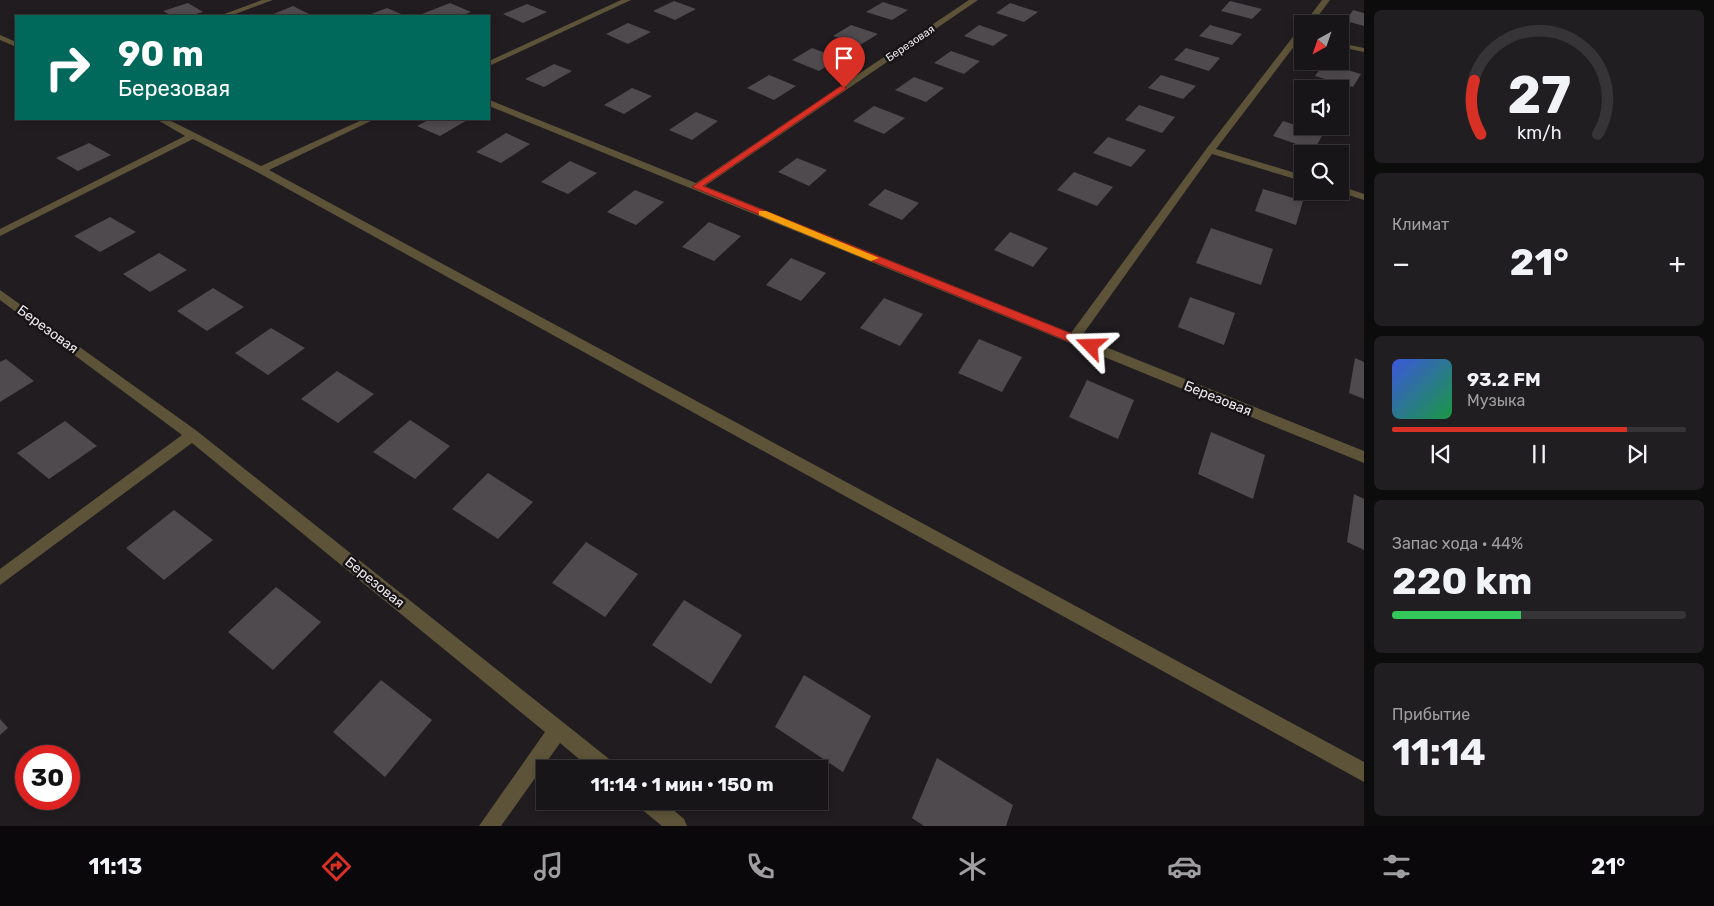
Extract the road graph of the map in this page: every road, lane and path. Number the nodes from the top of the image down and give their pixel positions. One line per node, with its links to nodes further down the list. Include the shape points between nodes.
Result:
1 (269, 0): 5 (street)
2 (627, 0): 12 (street)
3 (974, 0): 20 (street, Березовая)
4 (1326, 0): 6 (street)
5 (226, 15)
6 (1315, 15)
7 (0, 38): 9 (street)
8 (1294, 44): 17 (street)
9 (15, 45)
10 (1349, 46): 11 (street)
11 (1364, 50)
12 (490, 64)
13 (490, 102): 20 (street, Березовая)
14 (162, 120): 16 (street)
15 (369, 120): 18 (street)
16 (192, 136): 18 (street); 23 (street)
17 (1210, 150): 19 (street); 25 (street)
18 (261, 170): 31 (street)
19 (1294, 176)
20 (696, 187): 25 (street, Березовая)
21 (1349, 192): 22 (street)
22 (1364, 197)
23 (0, 233)
24 (0, 294): 26 (street, Березовая)
25 (1073, 339): 27 (street, Березовая)
26 (192, 435): 28 (street); 29 (street, Березовая)
27 (1364, 457)
28 (0, 578)
29 (558, 730): 30 (street, Березовая); 33 (street)
30 (595, 760)
31 (1364, 772)
32 (657, 810): 34 (street)
33 (489, 826)
34 (677, 826)

